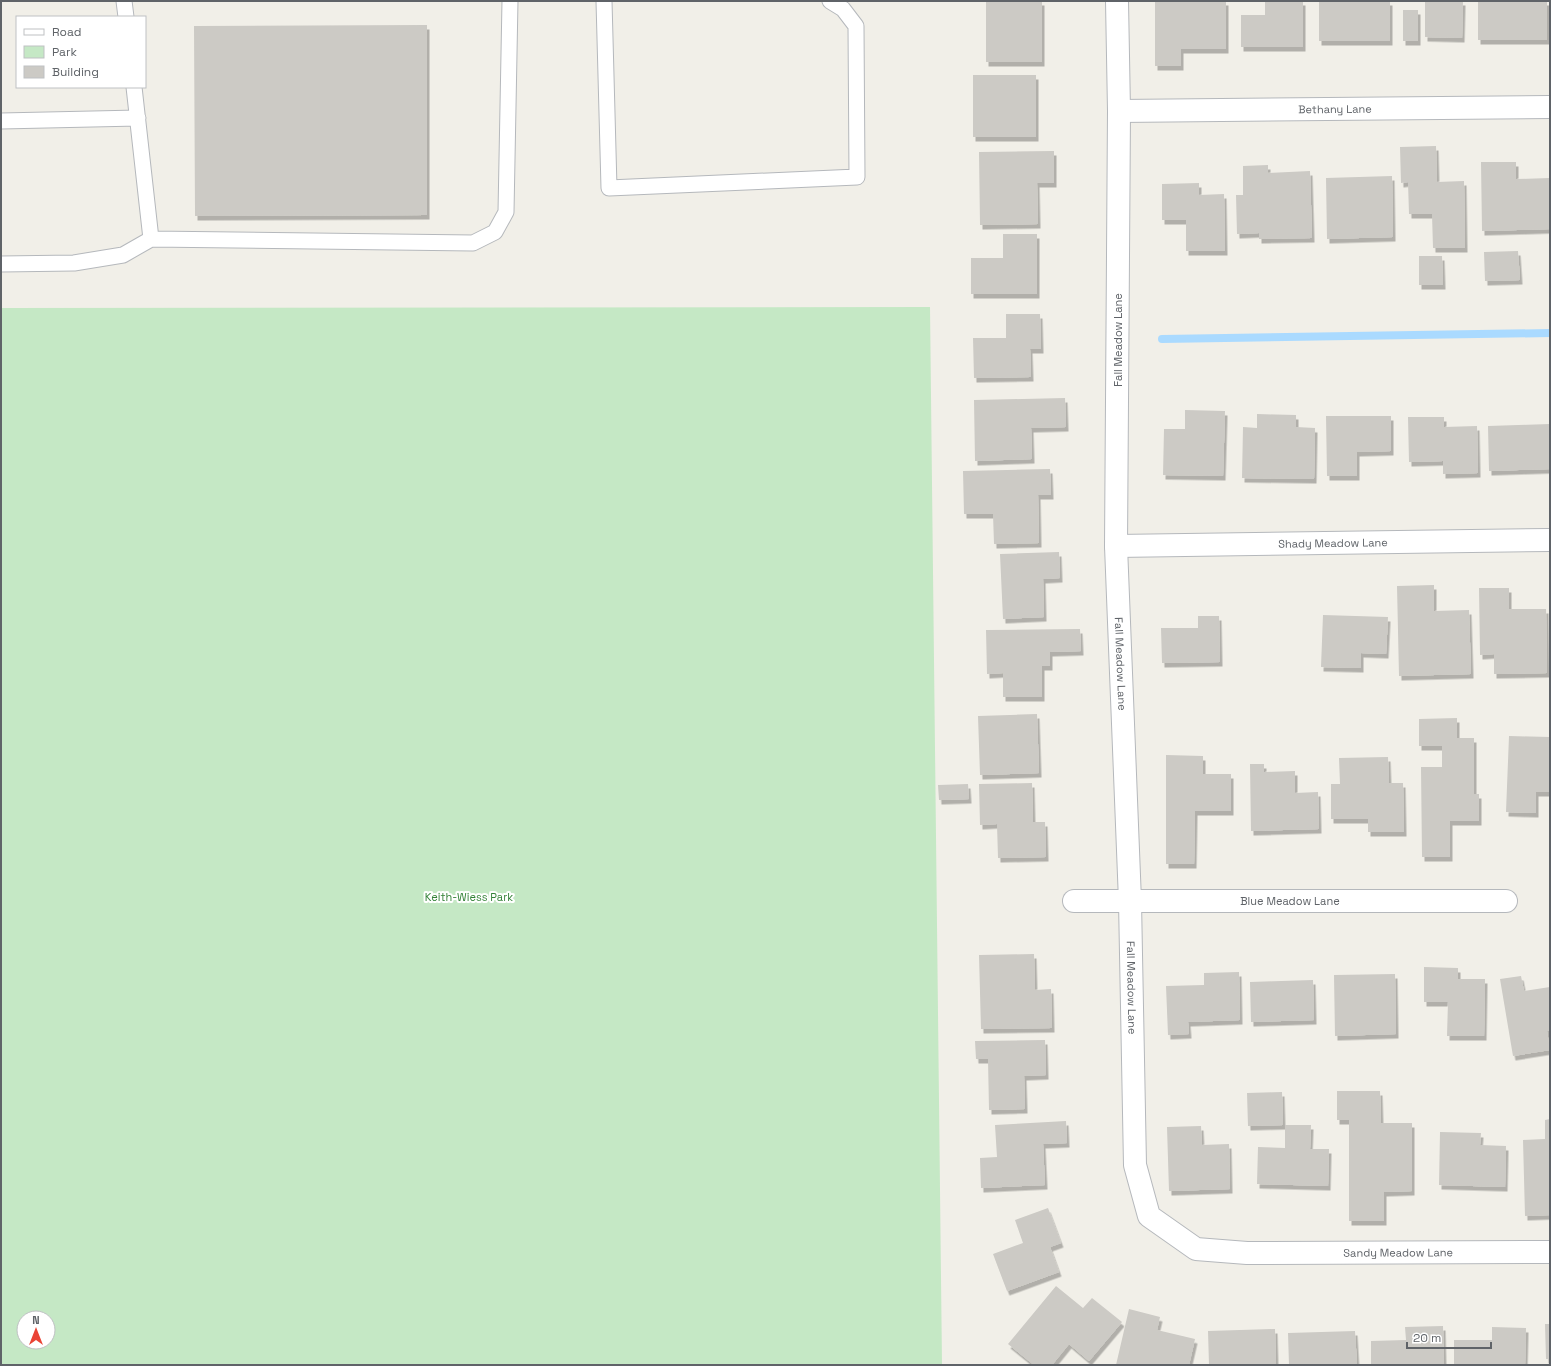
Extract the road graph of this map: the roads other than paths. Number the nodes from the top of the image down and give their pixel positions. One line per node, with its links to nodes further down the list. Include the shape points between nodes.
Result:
1 (124, 1): 6 (lane)
2 (510, 1): 12 (lane, via 506,212 496,232 474,243)
3 (604, 1): 4 (lane, via 609,188 857,177 856,26 843,9)
4 (830, 1)
5 (1117, 1): 9 (street, Fall Meadow Lane)
6 (126, 16)
7 (134, 88): 10 (lane)
8 (1550, 106): 9 (street, Bethany Lane)
9 (1119, 112): 15 (street, Fall Meadow Lane)
10 (138, 118): 11 (lane); 12 (lane)
11 (1, 121)
12 (151, 239): 13 (lane, via 123,255 81,262)
13 (1, 264)
14 (1550, 540): 15 (street, Shady Meadow Lane)
15 (1116, 546): 17 (street, Fall Meadow Lane)
16 (1074, 901): 17 (street, Blue Meadow Lane)
17 (1130, 901): 18 (street, Blue Meadow Lane); 20 (street, Fall Meadow Lane, via 1136,1165 1149,1216 1196,1249)
18 (1506, 901)
19 (1550, 1252): 20 (street, Sandy Meadow Lane)
20 (1247, 1253)

